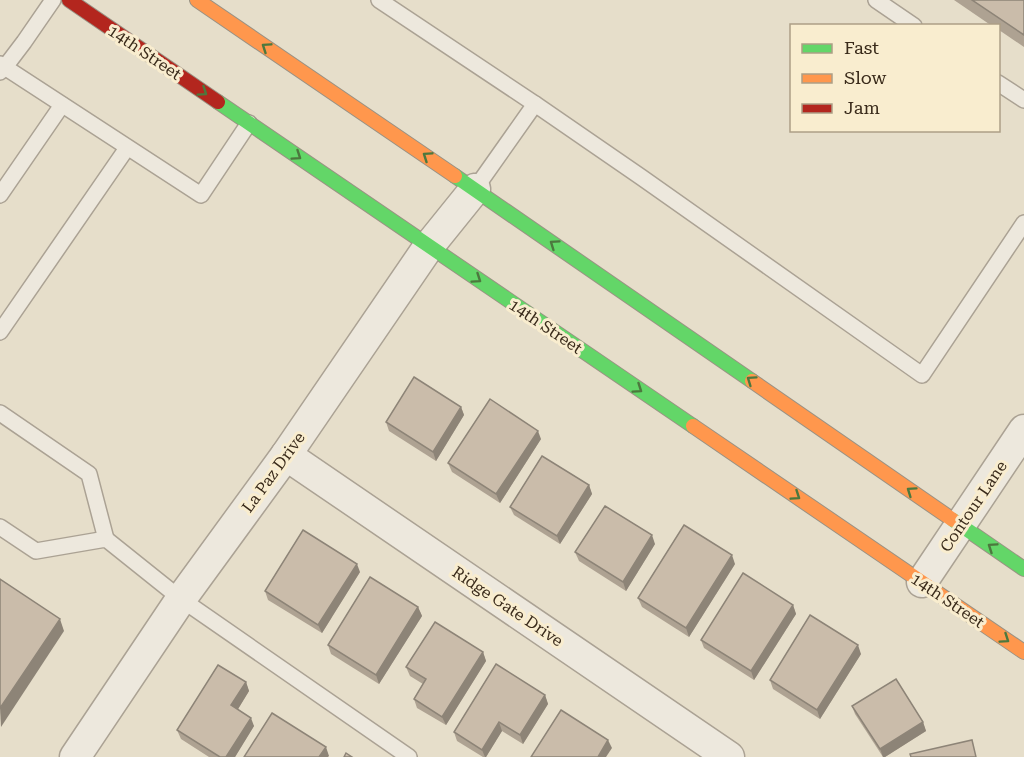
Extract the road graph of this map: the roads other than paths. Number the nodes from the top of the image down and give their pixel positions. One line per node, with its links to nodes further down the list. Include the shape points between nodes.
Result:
1 (53, 0): 7 (lane)
2 (69, 0): 12 (main road, 14th Street, one-way to 12)
3 (197, 0): 14 (main road, one-way to 3)
4 (379, 0): 10 (lane)
5 (876, 0): 6 (lane)
6 (911, 24)
7 (2, 68): 11 (lane)
8 (1000, 84): 9 (lane)
9 (1024, 100)
10 (535, 104): 14 (lane); 16 (lane, via 922,375)
11 (62, 105): 13 (lane); 15 (lane)
12 (249, 123): 13 (lane, via 201,195); 17 (main road, 14th Street, one-way to 17)
13 (127, 148): 18 (lane)
14 (475, 189): 17 (street, La Paz Drive); 22 (main road, one-way to 14)
15 (0, 195)
16 (1024, 223)
17 (429, 246): 21 (street, La Paz Drive); 26 (main road, 14th Street, one-way to 26)
18 (0, 332)
19 (0, 413): 24 (lane, via 89,474)
20 (1024, 430): 22 (street, Contour Lane)
21 (286, 455): 27 (street, La Paz Drive); 31 (street, Ridge Gate Drive)
22 (959, 525): 25 (main road, one-way to 22); 26 (street, Contour Lane)
23 (0, 527): 24 (lane, via 36,551)
24 (106, 538): 27 (lane)
25 (1024, 569)
26 (922, 582): 28 (main road, 14th Street, one-way to 28)
27 (181, 599): 29 (street, La Paz Drive); 30 (lane)
28 (1024, 652)
29 (78, 756)
30 (409, 757)
31 (729, 757)

